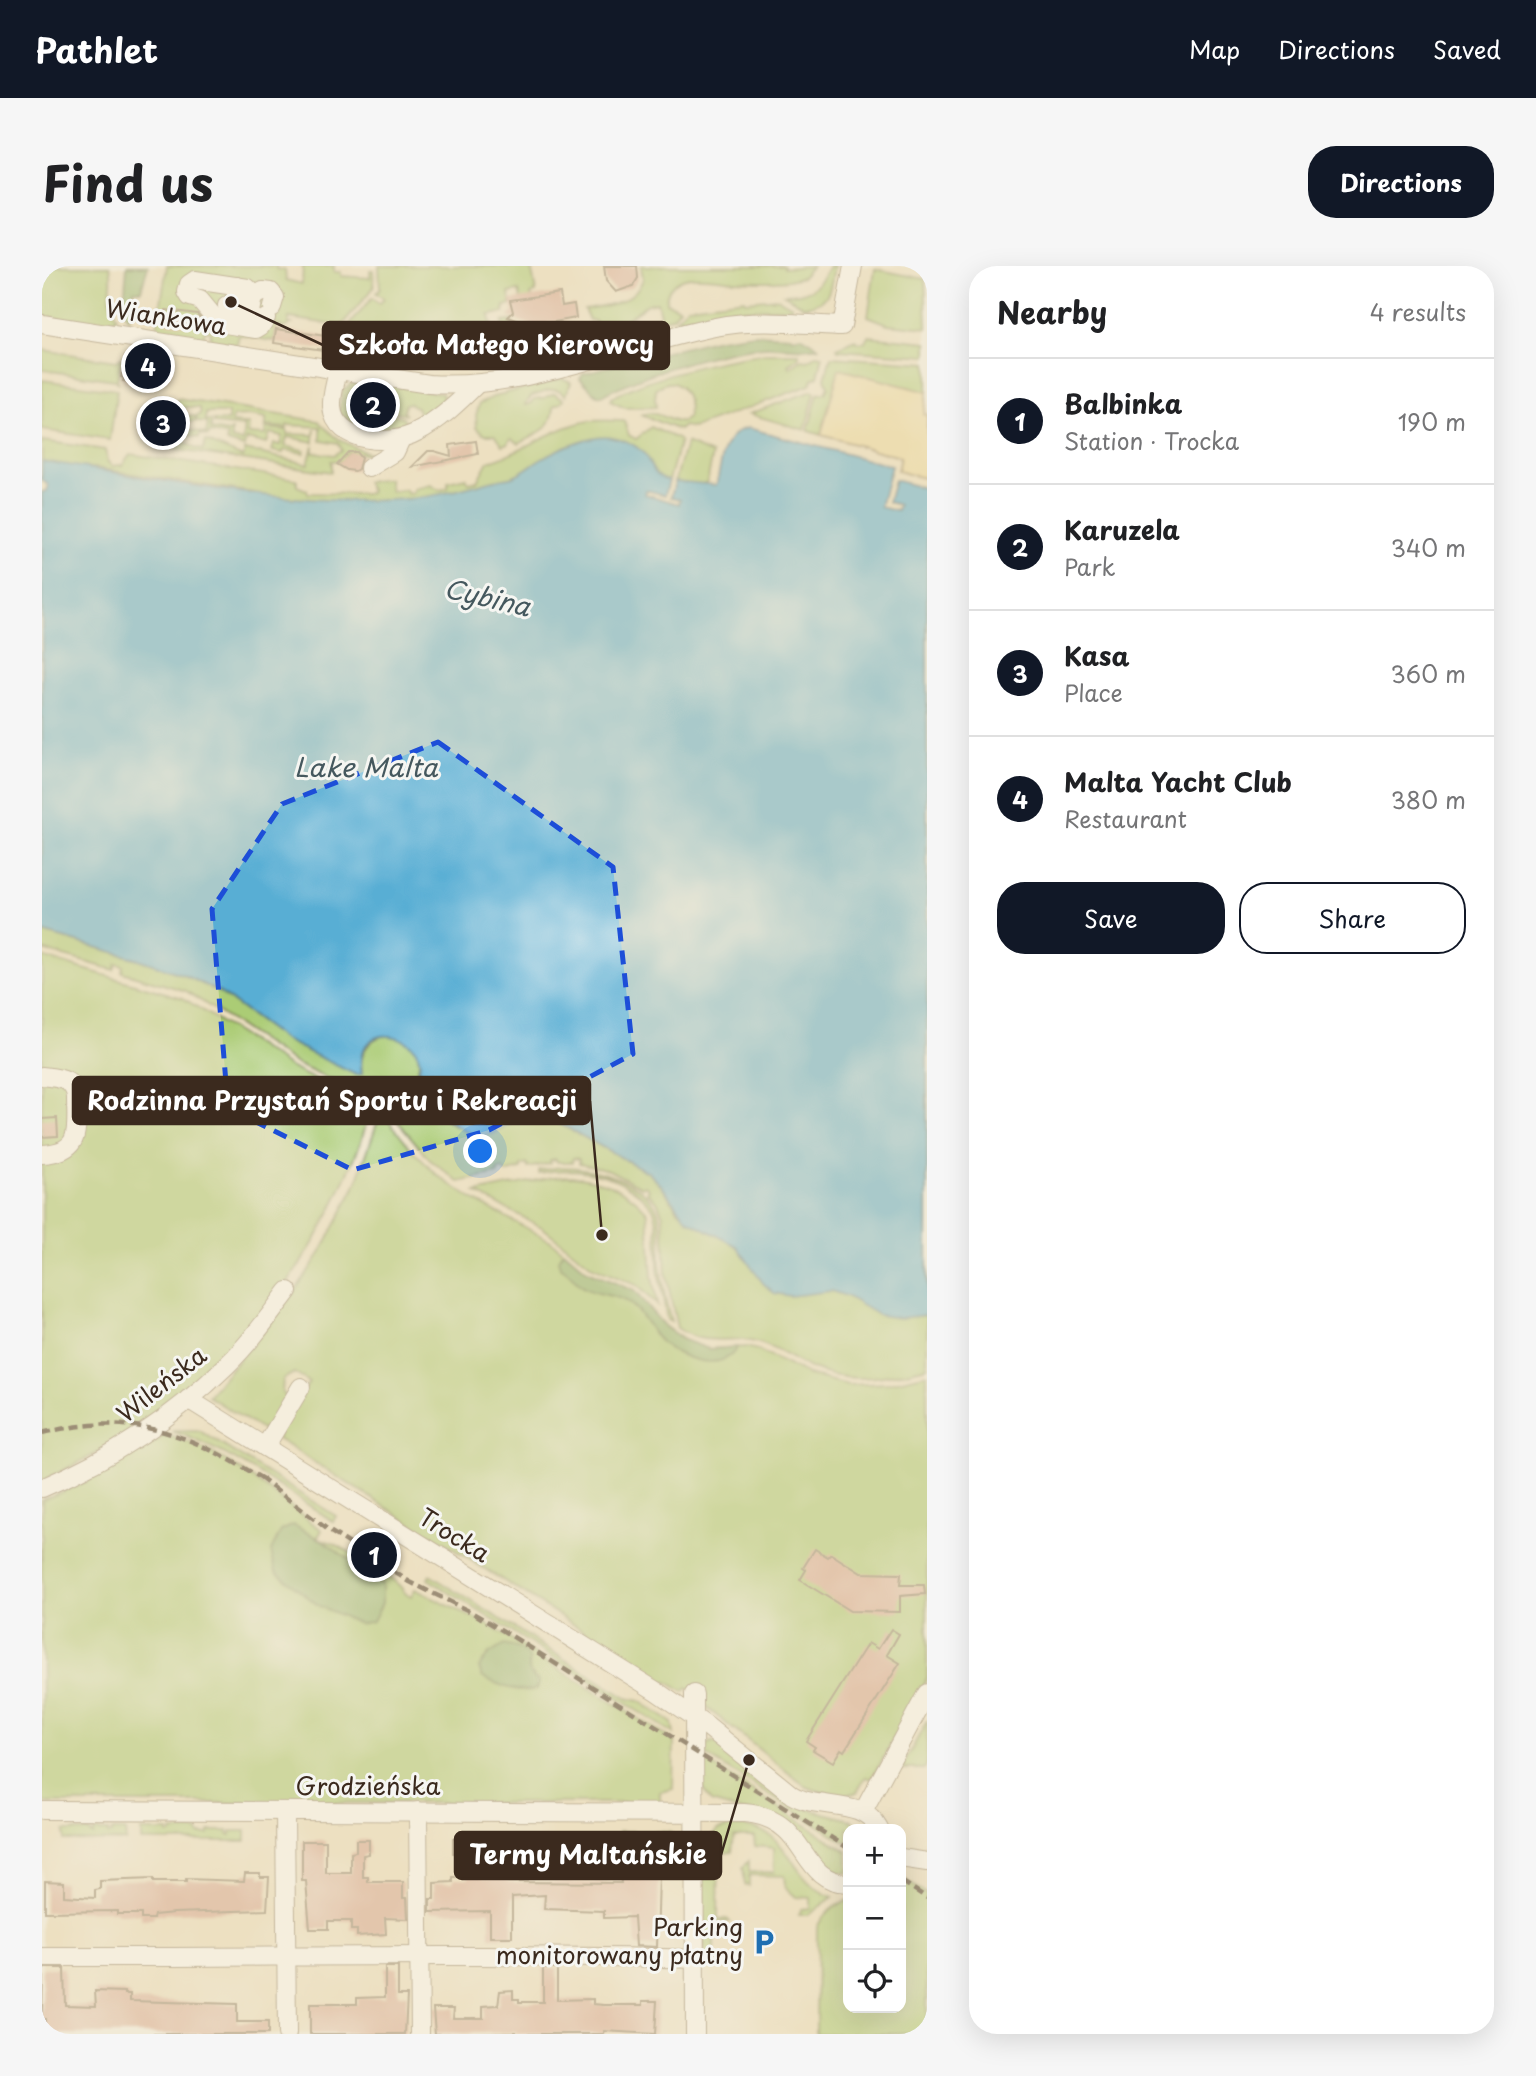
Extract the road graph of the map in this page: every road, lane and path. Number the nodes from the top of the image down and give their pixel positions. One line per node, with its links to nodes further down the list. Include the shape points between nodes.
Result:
1 (853, 266): 4 (street, Wiankowa, via 842,326 725,325)
2 (42, 324): 3 (street, Wiankowa)
3 (338, 370): 4 (street, Wiankowa, via 429,384); 5 (street, via 332,408 338,425 361,437)
4 (476, 384): 5 (street, via 430,424)
5 (401, 439): 6 (street, via 395,452)
6 (369, 468)
7 (42, 1076): 8 (street, via 68,1082 76,1097 72,1144 61,1152)
8 (42, 1154)
9 (288, 1291): 11 (street, Wileńska, via 233,1359)
10 (301, 1387): 12 (street)
11 (188, 1399): 12 (street, Trocka); 13 (street, Wileńska, via 128,1444)
12 (265, 1447): 16 (street, Trocka)
13 (42, 1488)
14 (927, 1693): 19 (street)
15 (694, 1694): 16 (street)
16 (694, 1717): 18 (street); 19 (street, Trocka, via 797,1797)
17 (42, 1810): 20 (street, Grodzieńska)
18 (694, 1811): 21 (street, Grodzieńska); 25 (street, Grodzieńska, via 750,1813 773,1821 787,1830 821,1875); 29 (street)
19 (863, 1812): 22 (street)
20 (285, 1820): 21 (street, Grodzieńska); 28 (street)
21 (418, 1821): 26 (street)
22 (876, 1824)
23 (906, 1859): 24 (street)
24 (927, 1862)
25 (843, 1883)
26 (419, 1955): 28 (street); 29 (street); 31 (street)
27 (42, 1957): 28 (street)
28 (287, 1958): 30 (street)
29 (689, 1959): 32 (street)
30 (287, 2034)
31 (420, 2034)
32 (695, 2034)

